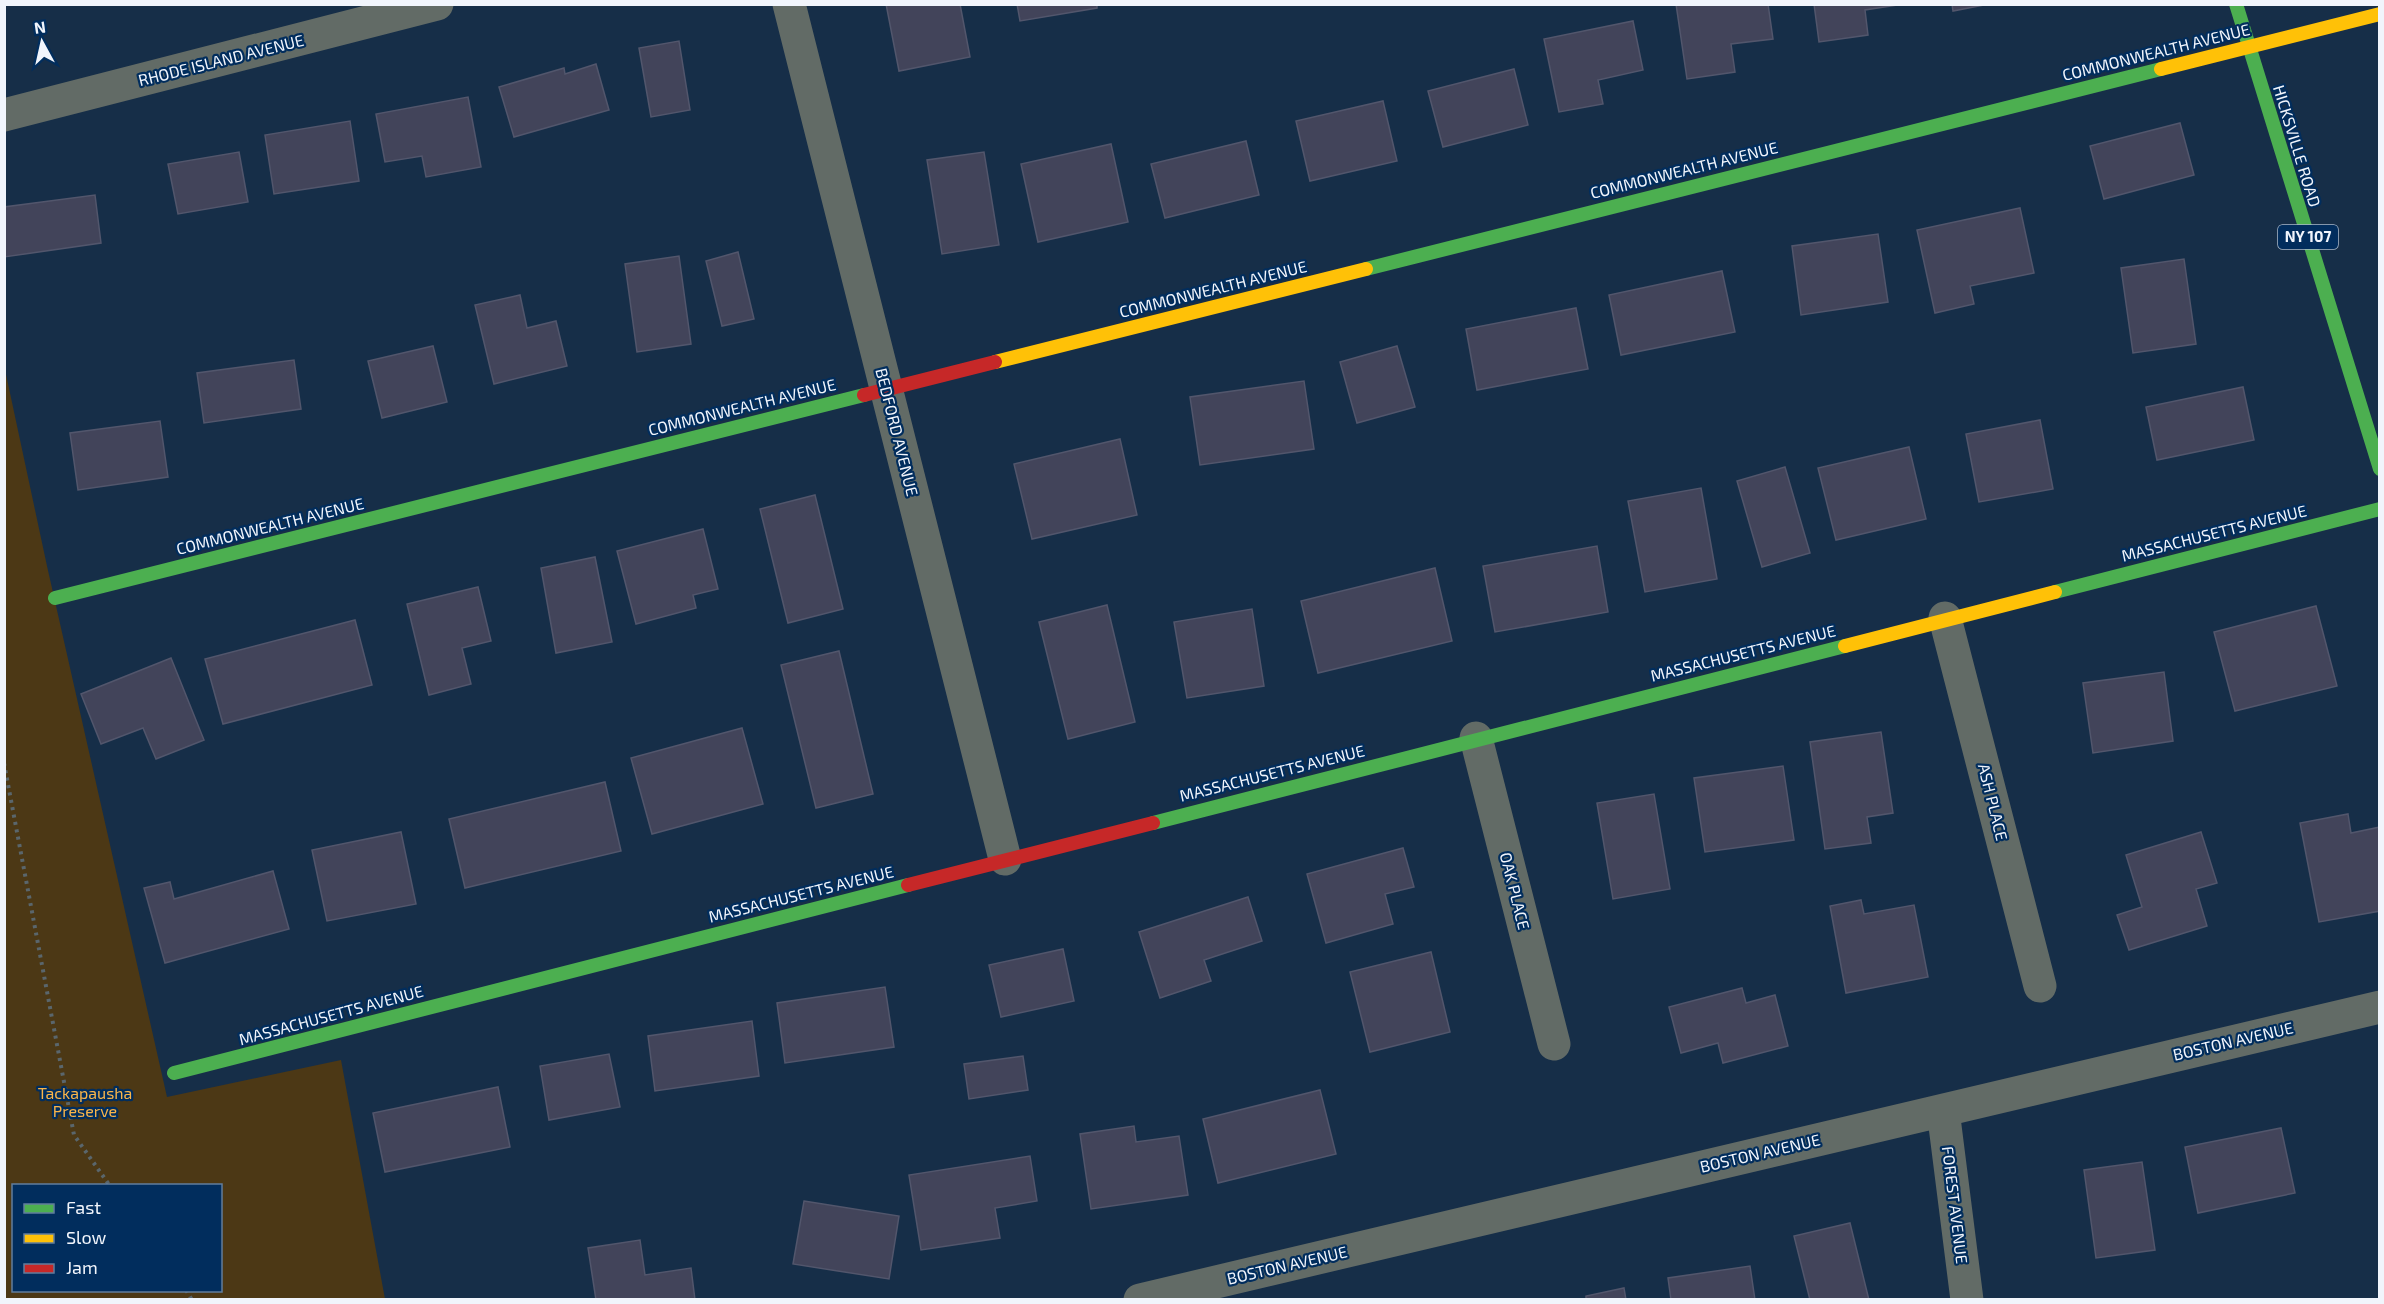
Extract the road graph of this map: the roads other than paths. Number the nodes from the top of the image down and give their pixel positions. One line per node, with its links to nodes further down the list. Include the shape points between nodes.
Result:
1 (437, 4): 6 (street, RHODE ISLAND AVENUE)
2 (789, 4): 7 (street, BEDFORD AVENUE)
3 (2236, 4): 5 (street, HICKSVILLE ROAD / NY 107)
4 (2379, 14): 5 (street, COMMONWEALTH AVENUE)
5 (2249, 46): 7 (street, COMMONWEALTH AVENUE); 8 (street, HICKSVILLE ROAD / NY 107)
6 (4, 115)
7 (885, 388): 10 (street, COMMONWEALTH AVENUE); 13 (street, BEDFORD AVENUE)
8 (2379, 469)
9 (2379, 509): 11 (street, MASSACHUSETTS AVENUE)
10 (55, 598)
11 (1945, 618): 12 (street, MASSACHUSETTS AVENUE); 14 (street, ASH PLACE)
12 (1476, 738): 13 (street, MASSACHUSETTS AVENUE); 16 (street, OAK PLACE)
13 (1005, 859): 17 (street, MASSACHUSETTS AVENUE)
14 (2040, 986)
15 (2379, 1007): 18 (street, BOSTON AVENUE)
16 (1554, 1044)
17 (174, 1073)
18 (1943, 1110): 19 (street, BOSTON AVENUE); 20 (street, FOREST AVENUE)
19 (1140, 1299)
20 (1967, 1299)

